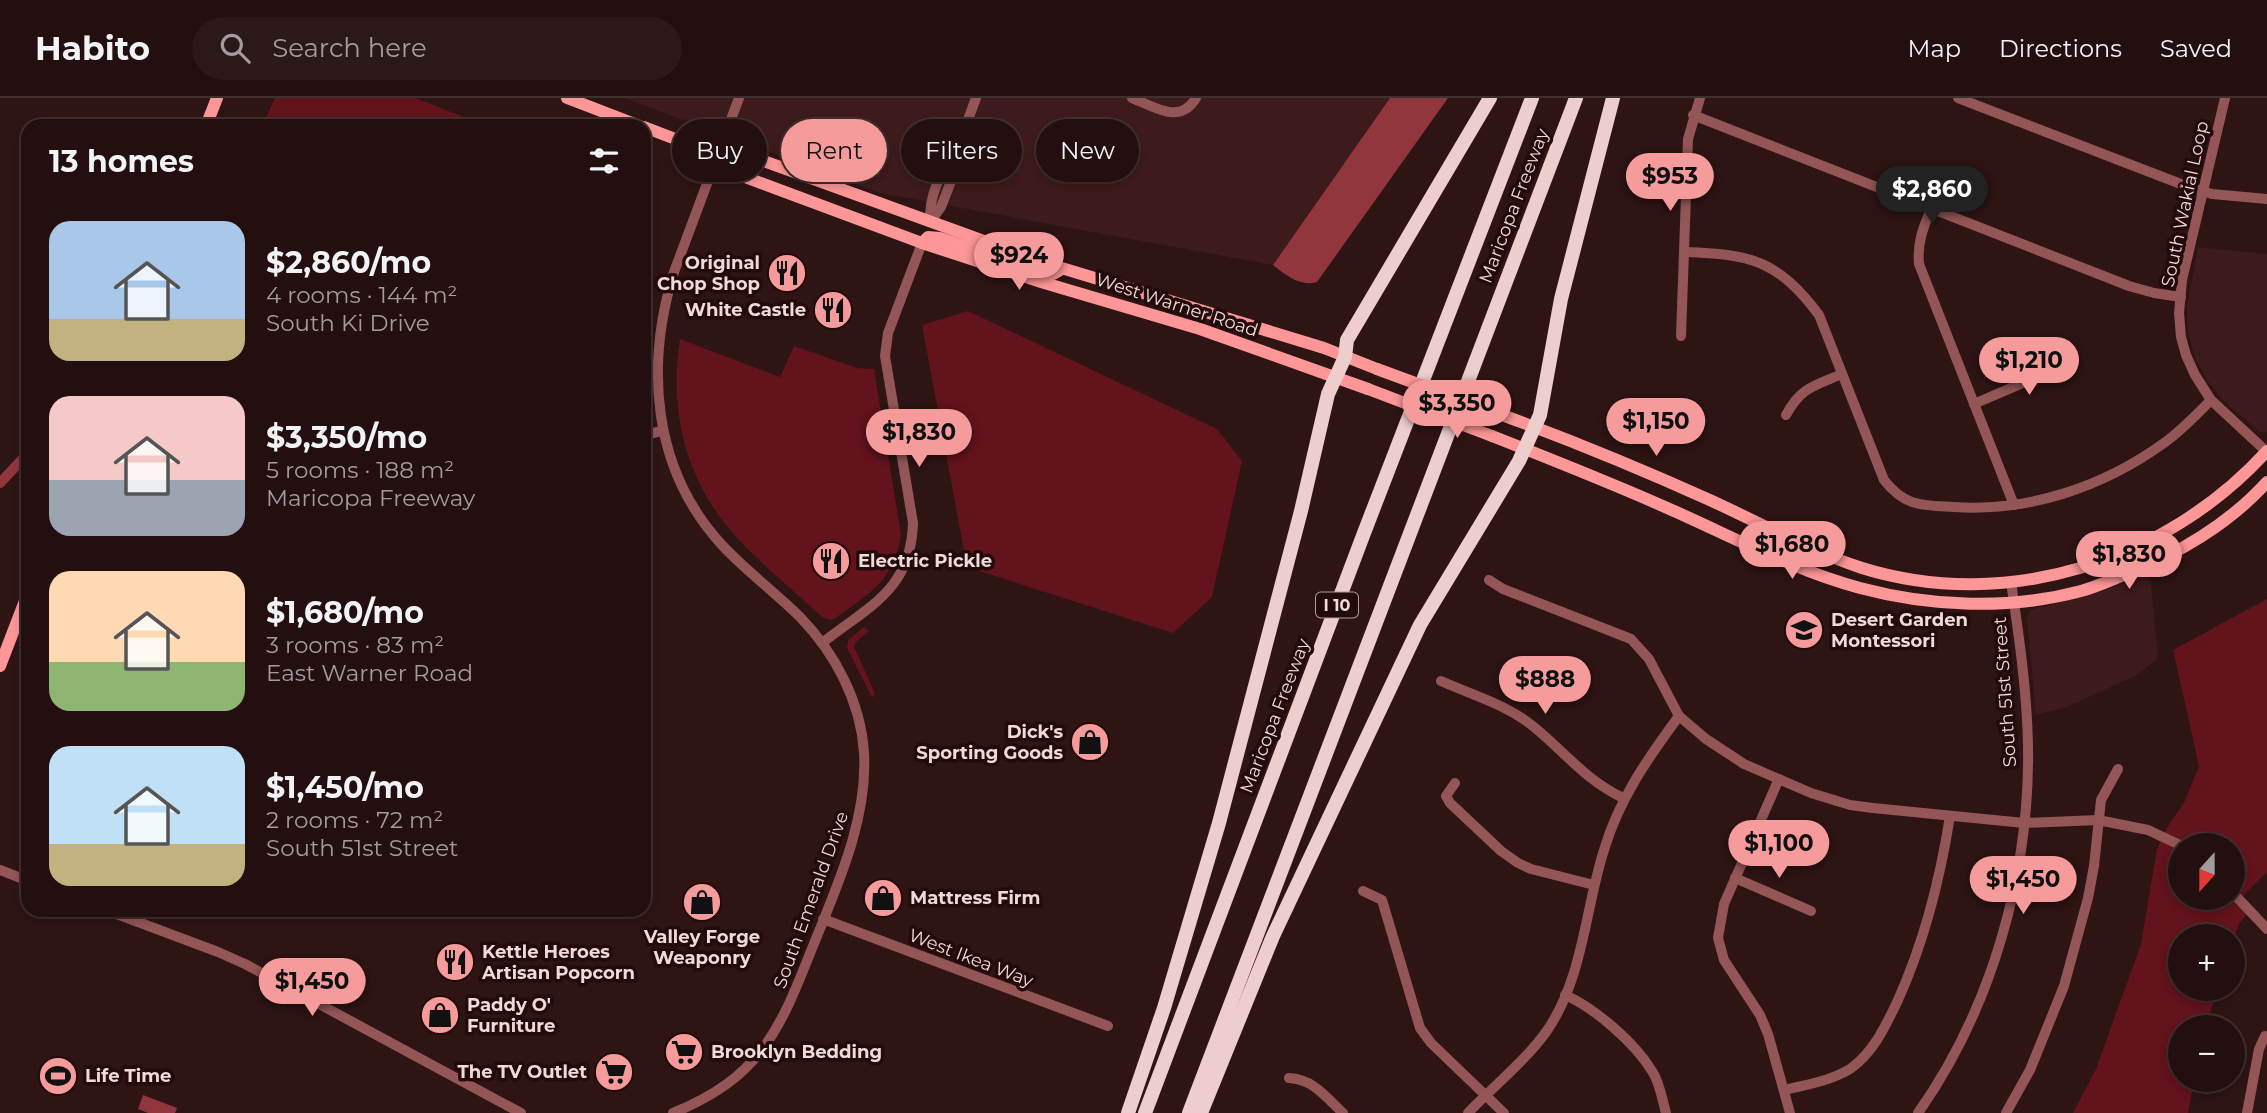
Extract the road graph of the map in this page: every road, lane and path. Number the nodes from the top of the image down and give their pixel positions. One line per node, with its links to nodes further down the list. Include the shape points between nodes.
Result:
1 (217, 98): 15 (main road)
2 (567, 98): 16 (main road, West Warner Road)
3 (739, 98): 17 (street, South Emerald Drive)
4 (976, 98): 26 (street, via 929,207)
5 (1132, 98): 6 (street, via 1183,112)
6 (1196, 98)
7 (1490, 98): 32 (highway, via 1347,340)
8 (1532, 98): 83 (highway, Maricopa Freeway / I 10)
9 (1576, 98): 84 (highway, Maricopa Freeway / I 10)
10 (1613, 98): 39 (highway, via 1567,274)
11 (1700, 98): 14 (street)
12 (1958, 98): 23 (street)
13 (2224, 98): 23 (street, South Wakial Loop)
14 (1693, 115): 25 (street); 28 (street, via 1688,139)
15 (209, 119)
16 (621, 119)
17 (731, 119)
18 (651, 130): 19 (main road, West Warner Road)
19 (672, 138)
20 (767, 162): 26 (main road, West Warner Road)
21 (708, 182): 40 (street, South Emerald Drive, via 661,318 657,364)
22 (758, 182): 27 (main road, West Warner Road)
23 (2202, 191): 24 (street); 30 (street, South Wakial Loop)
24 (2267, 199)
25 (1931, 209): 30 (street, via 2129,286); 37 (street, via 1917,248 1919,264)
26 (930, 222): 29 (main road, West Warner Road)
27 (922, 243): 29 (main road, via 928,237 940,237 1039,271 1053,274); 35 (main road, West Warner Road, via 1200,329); 52 (street, via 888,333 885,356 913,523 908,558 884,596)
28 (1685, 252): 31 (street); 34 (street, via 1729,254 1754,260 1780,274 1819,315)
29 (1063, 269): 32 (main road, West Warner Road)
30 (2181, 297): 36 (street, South Wakial Loop, via 2186,355)
31 (1681, 336)
32 (1345, 357): 35 (highway); 39 (main road, West Warner Road, bridge)
33 (2061, 359): 37 (street, via 2050,371)
34 (1842, 374): 38 (street, via 1804,390); 45 (street, via 1884,480 1896,496 1911,503 1946,507)
35 (1337, 377): 42 (main road, West Warner Road, bridge); 82 (highway, via 1328,394 1219,823)
36 (2211, 400): 43 (street, South Wakial Loop); 45 (street, via 2142,458 2053,498)
37 (1974, 404): 45 (street)
38 (1786, 415)
39 (1535, 427): 42 (highway); 46 (main road, West Warner Road)
40 (662, 431): 41 (street); 52 (street, South Emerald Drive, via 685,489 706,525)
41 (651, 433)
42 (1525, 449): 48 (main road, West Warner Road); 85 (highway, via 1414,638 1273,936)
43 (2267, 452): 49 (main road, West Warner Road, via 2186,521 2132,550 2076,571)
44 (2267, 482): 50 (main road, West Warner Road, via 2225,519 2143,568 2081,591)
45 (2014, 505)
46 (1845, 561): 48 (main road); 49 (main road, West Warner Road, via 1914,579)
47 (1489, 580): 55 (street, via 1631,639 1649,659)
48 (1839, 581): 50 (main road, West Warner Road, via 1913,599)
49 (2011, 582): 50 (street, South 51st Street)
50 (2014, 601): 62 (street, South 51st Street, via 2027,730)
51 (21, 611): 53 (main road)
52 (822, 643): 72 (street, South Emerald Drive, via 852,697 864,754 858,824)
53 (0, 666)
54 (1441, 681): 59 (street, via 1514,713 1587,776)
55 (1679, 716): 57 (street, via 1727,754); 59 (street)
56 (2118, 769): 61 (street, via 2101,800)
57 (1778, 781): 60 (street, via 1850,804); 66 (street)
58 (1455, 783): 67 (street, via 1446,796 1450,803 1501,851 1531,869)
59 (1623, 798): 67 (street)
60 (1950, 816): 62 (street); 78 (street, via 1931,911 1885,1028 1850,1069 1827,1080)
61 (2098, 820): 62 (street); 63 (street, via 2148,830); 92 (street, via 2092,877 2070,967 2030,1070)
62 (2024, 823): 91 (street, South 51st Street, via 2012,897 1984,987 1962,1038)
63 (2168, 839)
64 (0, 870): 65 (street)
65 (21, 878)
66 (1735, 878): 70 (street); 78 (street, via 1718,924 1720,949 1760,1014)
67 (1594, 885): 74 (street)
68 (1363, 891): 79 (street, via 1382,900 1420,1028)
69 (2245, 906): 73 (street)
70 (1811, 911)
71 (125, 917): 80 (street, via 245,964)
72 (824, 919): 75 (street, West Ikea Way); 81 (street, South Emerald Drive, via 778,1028 757,1058 731,1081)
73 (2267, 929)
74 (1565, 995): 79 (street, via 1546,1032); 89 (street, via 1600,1016 1643,1060 1653,1072)
75 (1108, 1026)
76 (2265, 1036): 93 (street)
77 (1289, 1078): 86 (street, via 1315,1085)
78 (1784, 1090): 90 (street)
79 (1486, 1095): 87 (street); 88 (street)
80 (521, 1113)
81 (673, 1113)
82 (1128, 1113)
83 (1145, 1113)
84 (1189, 1113)
85 (1201, 1113)
86 (1343, 1113)
87 (1468, 1113)
88 (1504, 1113)
89 (1666, 1113)
90 (1790, 1113)
91 (1917, 1113)
92 (2006, 1113)
93 (2247, 1113)

